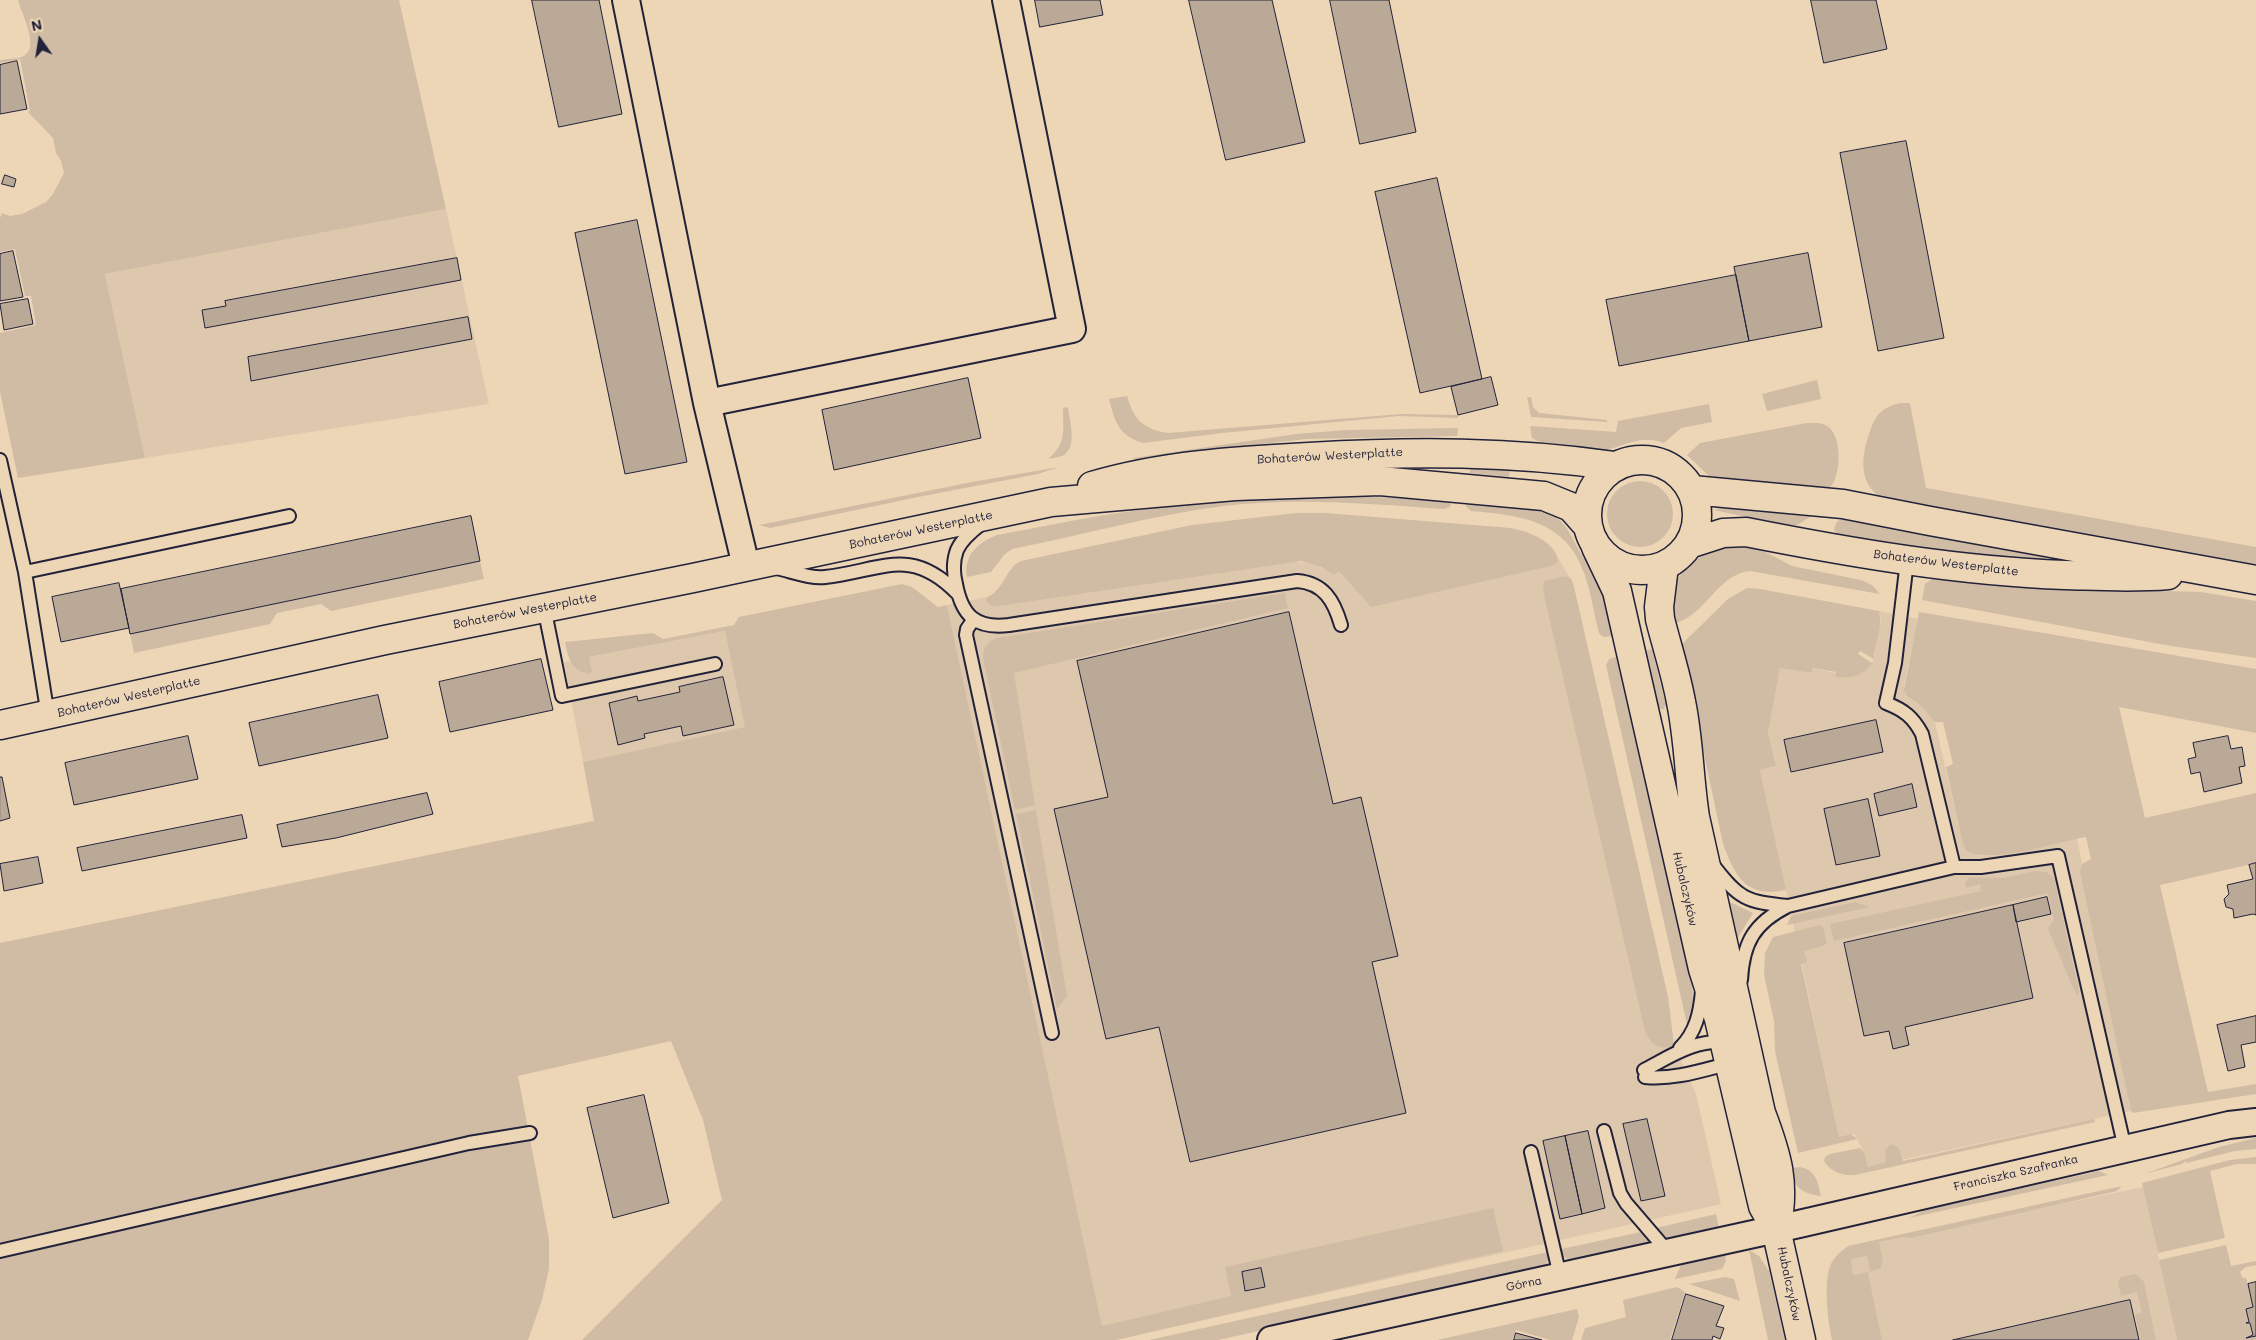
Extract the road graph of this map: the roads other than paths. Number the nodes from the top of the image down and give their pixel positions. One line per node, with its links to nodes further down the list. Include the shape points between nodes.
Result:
1 (626, 0): 3 (street)
2 (1006, 0): 3 (street, via 1072,329)
3 (707, 403): 13 (street)
4 (0, 460): 15 (lane)
5 (1615, 466): 6 (main road, via 1636,460 1658,462 1672,468); 7 (main road, Bohaterów Westerplatte, via 1560,458 1463,452 1251,460 1196,465 1110,481); 10 (main road, via 1595,484 1589,497 1586,510)
6 (1692, 490): 11 (main road, via 1698,517); 16 (main road, Bohaterów Westerplatte, via 1843,504)
7 (1051, 502): 8 (main road, Bohaterów Westerplatte); 10 (main road, Bohaterów Westerplatte, via 1236,486 1380,481 1544,496 1570,507)
8 (992, 515): 13 (main road, Bohaterów Westerplatte); 18 (lane, via 968,534 958,548 953,565)
9 (289, 516): 15 (lane)
10 (1591, 536): 14 (main road, via 1607,559 1627,568 1650,570); 28 (main road, Hubalczyków, via 1617,591)
11 (1689, 544): 12 (main road, Bohaterów Westerplatte, via 1723,533 1746,532); 14 (main road)
12 (1907, 561): 16 (main road, Bohaterów Westerplatte, via 2029,573 2138,578); 26 (lane, via 1895,663 1886,702 1915,720 1922,734)
13 (751, 565): 18 (lane, via 823,578 906,564 931,572); 19 (main road, Bohaterów Westerplatte)
14 (1664, 566): 25 (main road, Hubalczyków, via 1660,619 1681,701 1689,782)
15 (25, 572): 23 (lane)
16 (2206, 572): 17 (main road, Bohaterów Westerplatte)
17 (2256, 580)
18 (957, 593): 20 (lane, via 965,611)
19 (544, 606): 22 (lane, via 562,696); 23 (main road, Bohaterów Westerplatte)
20 (974, 619): 21 (lane, via 999,626 1297,581 1324,590 1332,600); 30 (lane, via 966,634)
21 (1341, 625)
22 (715, 664)
23 (48, 716): 24 (main road, Bohaterów Westerplatte)
24 (0, 725)
25 (1703, 852): 27 (lane, via 1731,888 1746,899); 29 (main road, Hubalczyków)
26 (1954, 867): 27 (lane); 36 (lane, via 1981,867 2058,856)
27 (1788, 906): 29 (lane, via 1765,920 1746,946)
28 (1703, 969): 31 (main road, Hubalczyków); 32 (lane, via 1698,1018 1688,1040)
29 (1738, 1009): 31 (main road, Hubalczyków)
30 (1052, 1033)
31 (1734, 1052): 32 (lane, via 1699,1043); 32 (lane, via 1675,1076 1659,1078 1644,1074); 38 (main road, Hubalczyków, via 1772,1140 1782,1197)
32 (1672, 1055)
33 (2256, 1122): 36 (street, Franciszka Szafranka, via 2229,1125)
34 (1604, 1131): 40 (lane, via 1620,1193)
35 (530, 1133): 39 (lane, via 469,1143)
36 (2125, 1149): 38 (street, Franciszka Szafranka)
37 (1531, 1152): 41 (lane)
38 (1776, 1229): 40 (street, Górna); 43 (main road, Hubalczyków)
39 (0, 1251)
40 (1668, 1252): 41 (street, Górna)
41 (1560, 1276): 42 (street, Górna)
42 (1271, 1340)
43 (1801, 1340)

